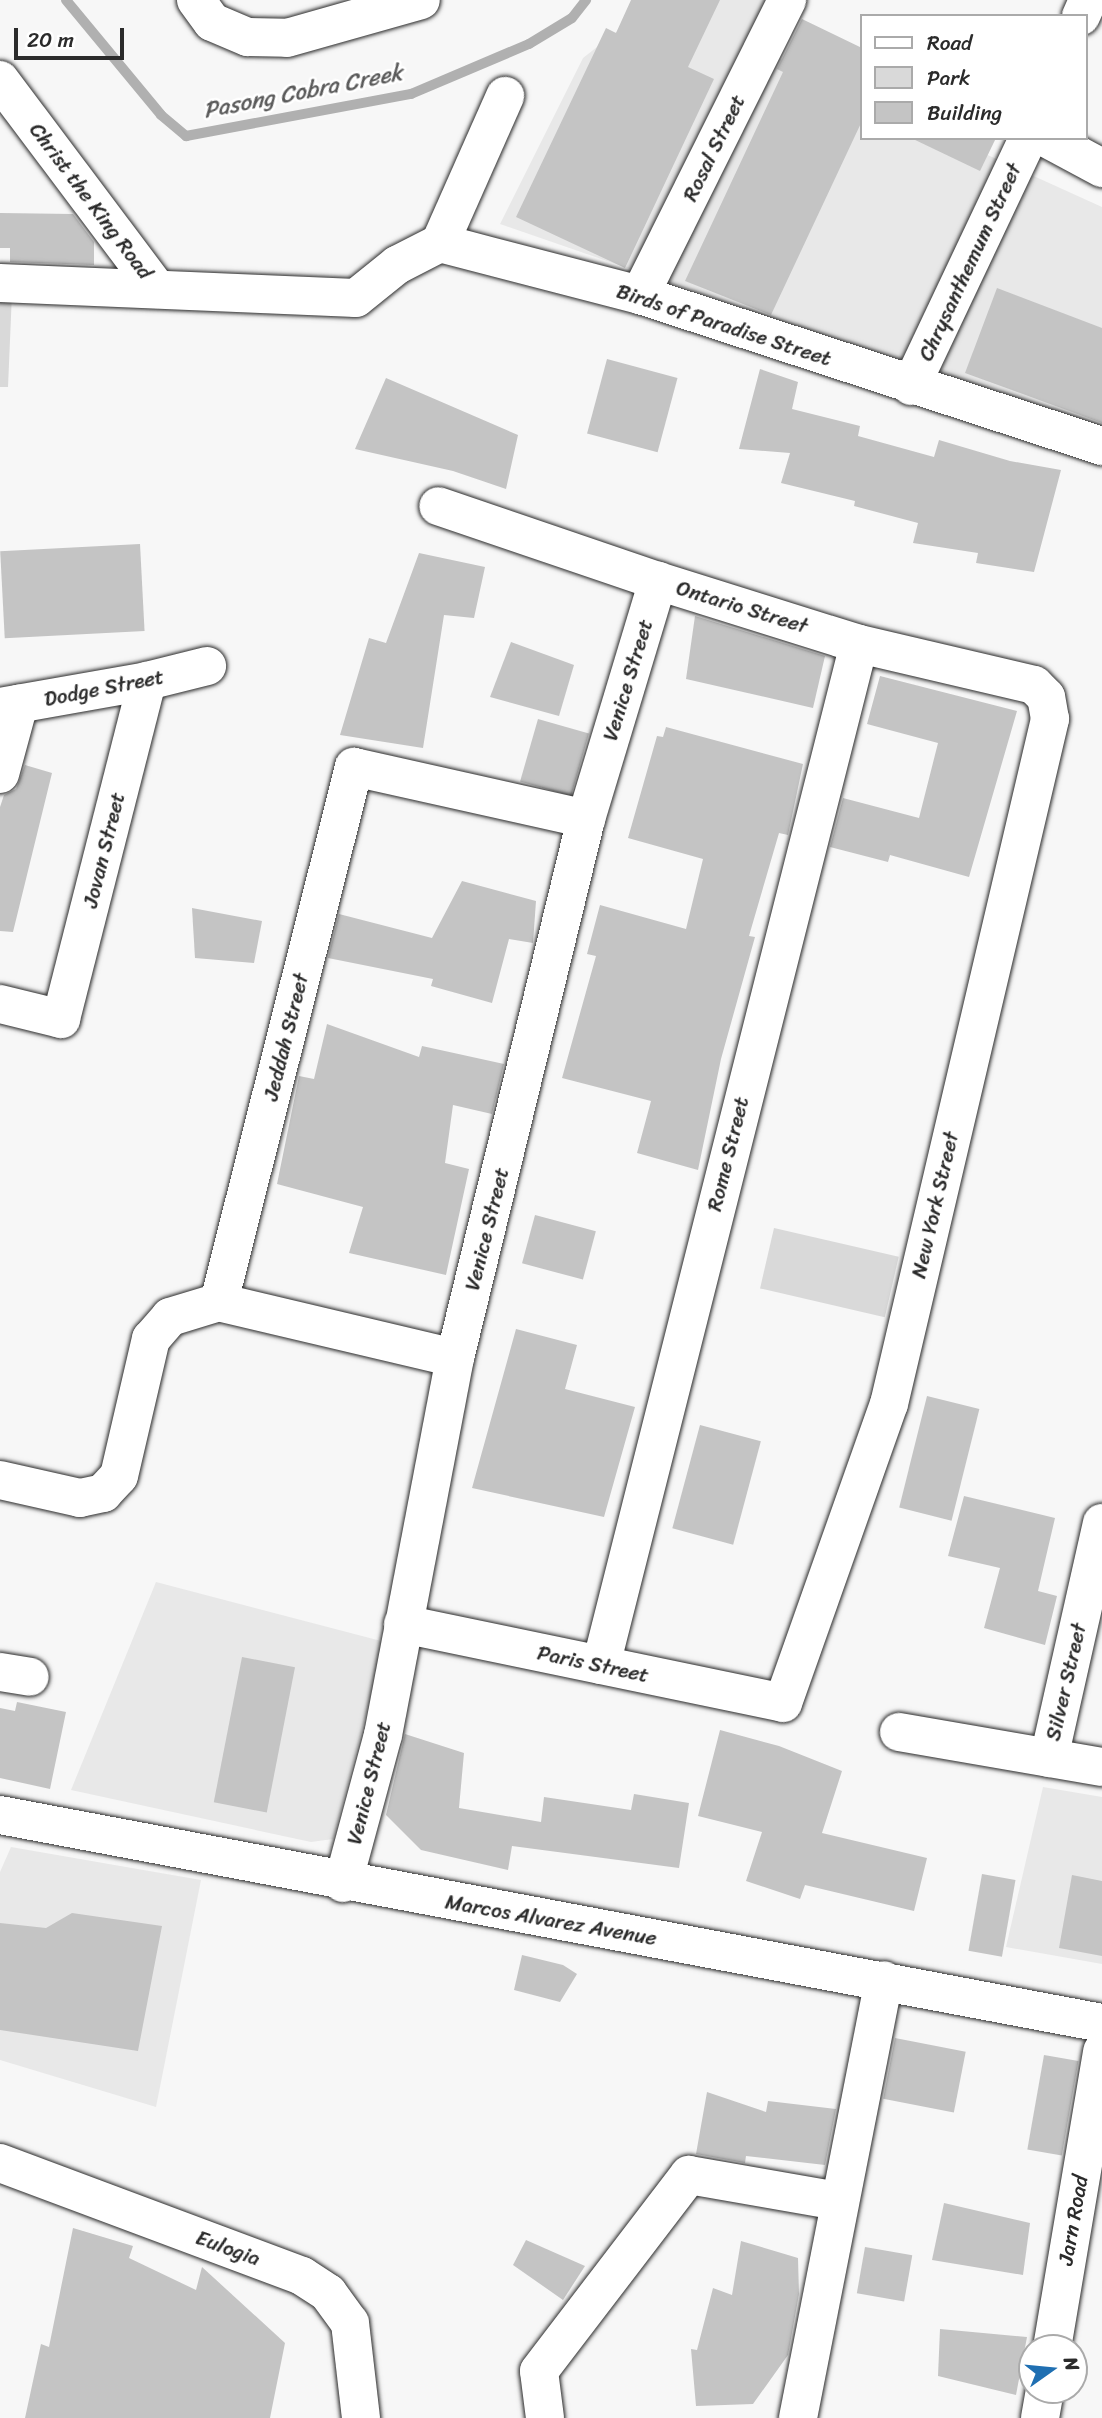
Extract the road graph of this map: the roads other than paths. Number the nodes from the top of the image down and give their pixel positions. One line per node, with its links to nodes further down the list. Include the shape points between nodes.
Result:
1 (196, 0): 2 (street, via 212,22 248,37 287,38)
2 (421, 0)
3 (787, 0): 12 (street, Rosal Street)
4 (0, 80): 11 (street, Christ the King Road)
5 (505, 96): 9 (street)
6 (1027, 140): 13 (street, Chrysanthemum Street)
7 (1050, 140): 8 (street)
8 (1102, 168)
9 (440, 243): 11 (street, via 397,265 356,298); 12 (street, Birds of Paradise Street)
10 (0, 283): 11 (street)
11 (158, 289)
12 (640, 295): 13 (street, Birds of Paradise Street)
13 (911, 386): 14 (street, Birds of Paradise Street)
14 (1102, 446)
15 (438, 506): 16 (street, Ontario Street)
16 (657, 581): 17 (street, Ontario Street); 23 (street, Venice Street)
17 (859, 644): 20 (street, Ontario Street, via 1034,685); 30 (street, Rome Street)
18 (207, 666): 19 (street, Dodge Street)
19 (147, 681): 21 (street, Dodge Street); 24 (street, Jovan Street, via 61,1019)
20 (1046, 697): 31 (street, New York Street, via 1050,719 889,1404)
21 (10, 705): 22 (street)
22 (0, 774)
23 (586, 819): 25 (street, Jeddah Street, via 354,767); 26 (street, Venice Street)
24 (0, 1004)
25 (219, 1302): 26 (street); 27 (street, via 170,1317 151,1339 119,1476 103,1493 80,1497)
26 (455, 1358): 29 (street, Venice Street)
27 (0, 1480)
28 (1102, 1523): 33 (street, Silver Street)
29 (403, 1624): 30 (street, Paris Street); 36 (street, Venice Street, via 383,1735)
30 (601, 1665): 31 (street, Paris Street)
31 (783, 1703)
32 (899, 1732): 33 (street)
33 (1049, 1758): 34 (street)
34 (1102, 1767)
35 (0, 1815): 36 (street, Marcos Alvarez Avenue)
36 (343, 1883): 37 (street, Marcos Alvarez Avenue)
37 (884, 1980): 38 (street, Marcos Alvarez Avenue); 41 (street)
38 (1102, 2023)
39 (1102, 2051): 42 (street, Jarn Road)
40 (0, 2164): 43 (street, Eulogia, via 302,2276 328,2293 350,2323)
41 (838, 2201): 44 (street, via 689,2175 539,2371); 45 (street)
42 (1054, 2334)
43 (361, 2418)
44 (545, 2418)
45 (799, 2418)

